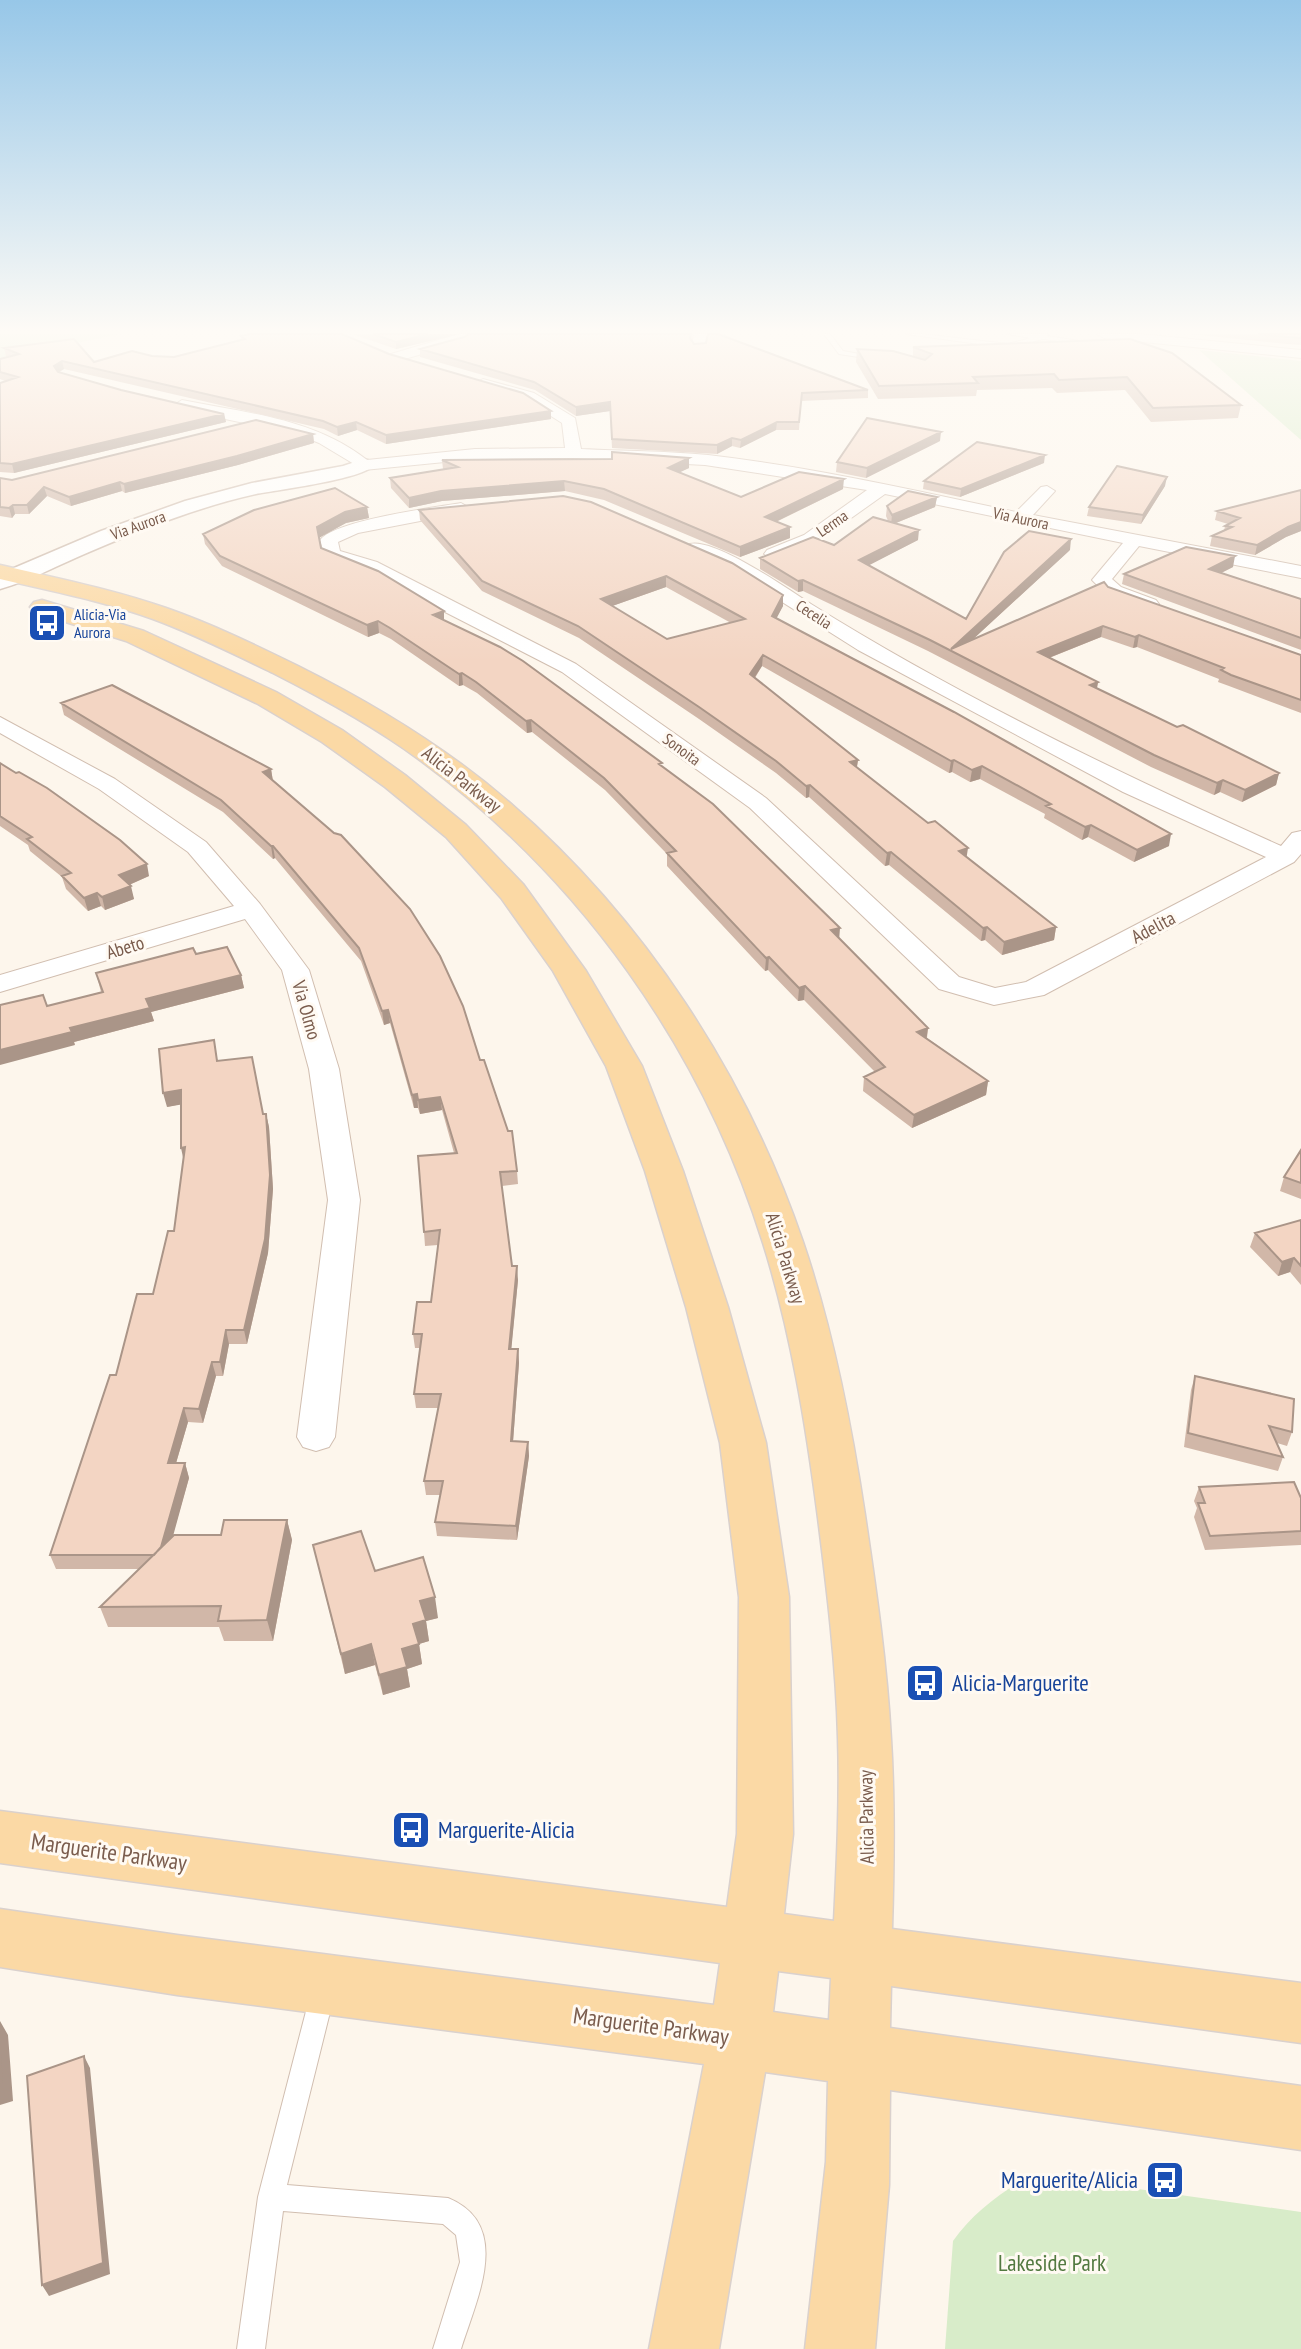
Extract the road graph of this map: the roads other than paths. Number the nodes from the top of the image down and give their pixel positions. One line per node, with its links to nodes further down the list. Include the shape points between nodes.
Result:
1 (336, 444): 5 (street)
2 (572, 444): 4 (street)
3 (796, 451): 6 (street)
4 (573, 453): 5 (street, Via Aurora, via 475,454); 6 (street, Via Aurora)
5 (364, 465): 15 (street, Via Aurora, via 168,513)
6 (776, 469): 7 (street, Via Aurora)
7 (882, 488): 10 (street, Via Aurora); 13 (street, Lerma, via 810,539)
8 (1047, 491): 10 (street)
9 (483, 505): 21 (street, Sonoita, via 442,509 353,529 329,540 331,554 370,566 569,668 758,803 949,983)
10 (1020, 518): 11 (street, Via Aurora)
11 (1135, 540): 14 (street, Via Aurora); 16 (street, via 1101,580 1114,591)
12 (681, 542): 13 (street, Cecelia)
13 (740, 567): 18 (street, Cecelia, via 865,646 1131,787)
14 (1299, 569)
15 (3, 578): 24 (main road, via 267,698 395,781 456,831 512,891 569,971 624,1066 664,1171 707,1307 743,1443 764,1597 765,1834); 26 (main road, Alicia Parkway, via 134,605 225,640 304,676 440,759 568,871 615,927 695,1046 769,1203 797,1289 831,1438 854,1608 865,1738 867,1865)
16 (1164, 609)
17 (0, 724): 19 (street, Via Olmo, via 107,784 197,847)
18 (1293, 848): 21 (street, Adelita, via 1034,989)
19 (251, 909): 20 (street, Abeto); 22 (street, Via Olmo, via 295,970 324,1069 345,1200)
20 (0, 984)
21 (995, 997)
22 (316, 1437)
23 (0, 1837): 24 (main road, Marguerite Parkway)
24 (752, 1937): 26 (main road, Marguerite Parkway); 29 (main road)
25 (0, 1938): 27 (main road, Marguerite Parkway)
26 (862, 1952): 28 (main road, Marguerite Parkway); 30 (main road, Alicia Parkway)
27 (325, 1982): 29 (main road, Marguerite Parkway); 32 (lane)
28 (1301, 2013)
29 (740, 2038): 30 (main road, Marguerite Parkway); 35 (main road)
30 (858, 2054): 31 (main road, Marguerite Parkway); 36 (main road, Alicia Parkway, via 858,2158)
31 (1301, 2118)
32 (271, 2196): 33 (lane); 34 (lane, via 448,2211 468,2228 474,2262)
33 (251, 2349)
34 (447, 2349)
35 (684, 2349)
36 (840, 2349)

